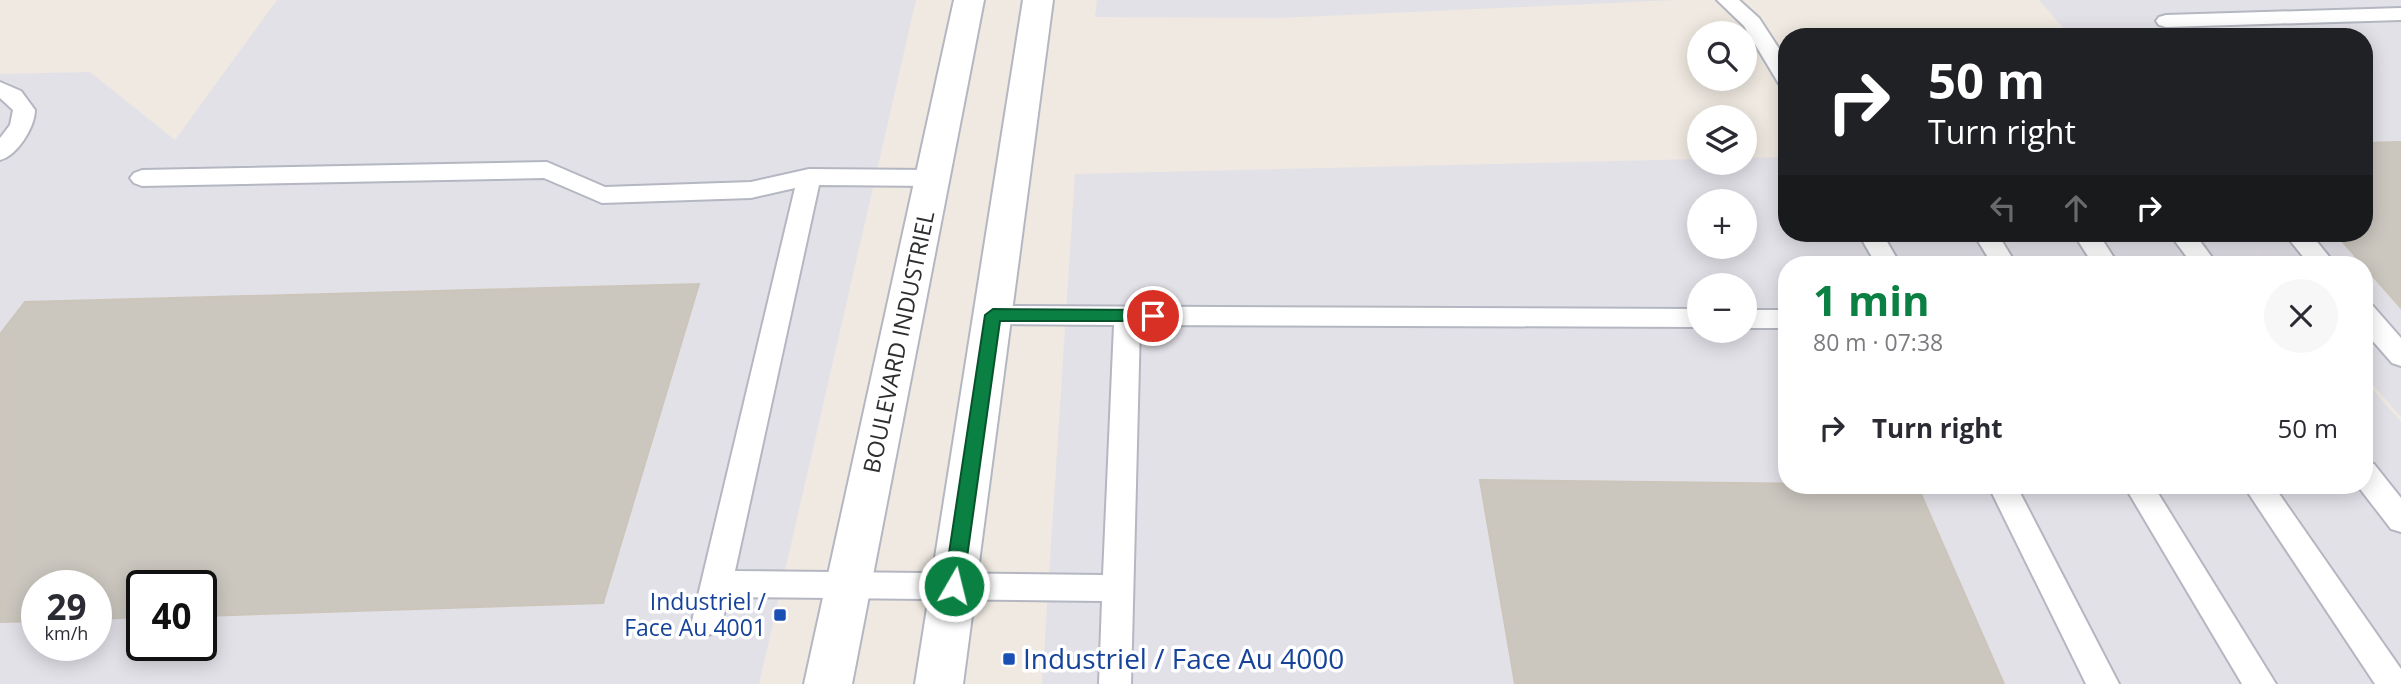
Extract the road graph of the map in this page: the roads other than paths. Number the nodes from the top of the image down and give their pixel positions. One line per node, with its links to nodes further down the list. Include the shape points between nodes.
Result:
1 (969, 0): 11 (street, BOULEVARD INDUSTRIEL)
2 (1038, 0): 16 (street)
3 (1727, 0): 6 (lane, via 1752,22)
4 (2401, 14): 5 (lane)
5 (2166, 21)
6 (1778, 64)
7 (0, 89): 8 (lane, via 22,101 26,110 22,124)
8 (0, 153)
9 (809, 177): 10 (lane, via 751,190 602,195 547,170); 11 (lane); 28 (lane)
10 (142, 178)
11 (933, 178): 29 (street, BOULEVARD INDUSTRIEL)
12 (2188, 242): 14 (lane)
13 (2304, 242): 15 (lane)
14 (2199, 256)
15 (2316, 256)
16 (993, 315): 17 (lane); 30 (street)
17 (1127, 316): 18 (lane); 31 (lane)
18 (1687, 318)
19 (1757, 318): 20 (lane)
20 (1778, 319)
21 (2373, 323): 22 (lane)
22 (2401, 356)
23 (2373, 484): 27 (lane)
24 (2007, 494): 36 (lane)
25 (2144, 494): 37 (lane)
26 (2263, 494): 38 (lane)
27 (2401, 520)
28 (716, 584): 29 (lane); 32 (lane)
29 (849, 584): 30 (lane); 33 (street, BOULEVARD INDUSTRIEL)
30 (954, 586): 31 (lane); 34 (street)
31 (1118, 588): 35 (lane)
32 (708, 621)
33 (828, 684)
34 (939, 684)
35 (1115, 684)
36 (2104, 684)
37 (2260, 684)
38 (2393, 684)

